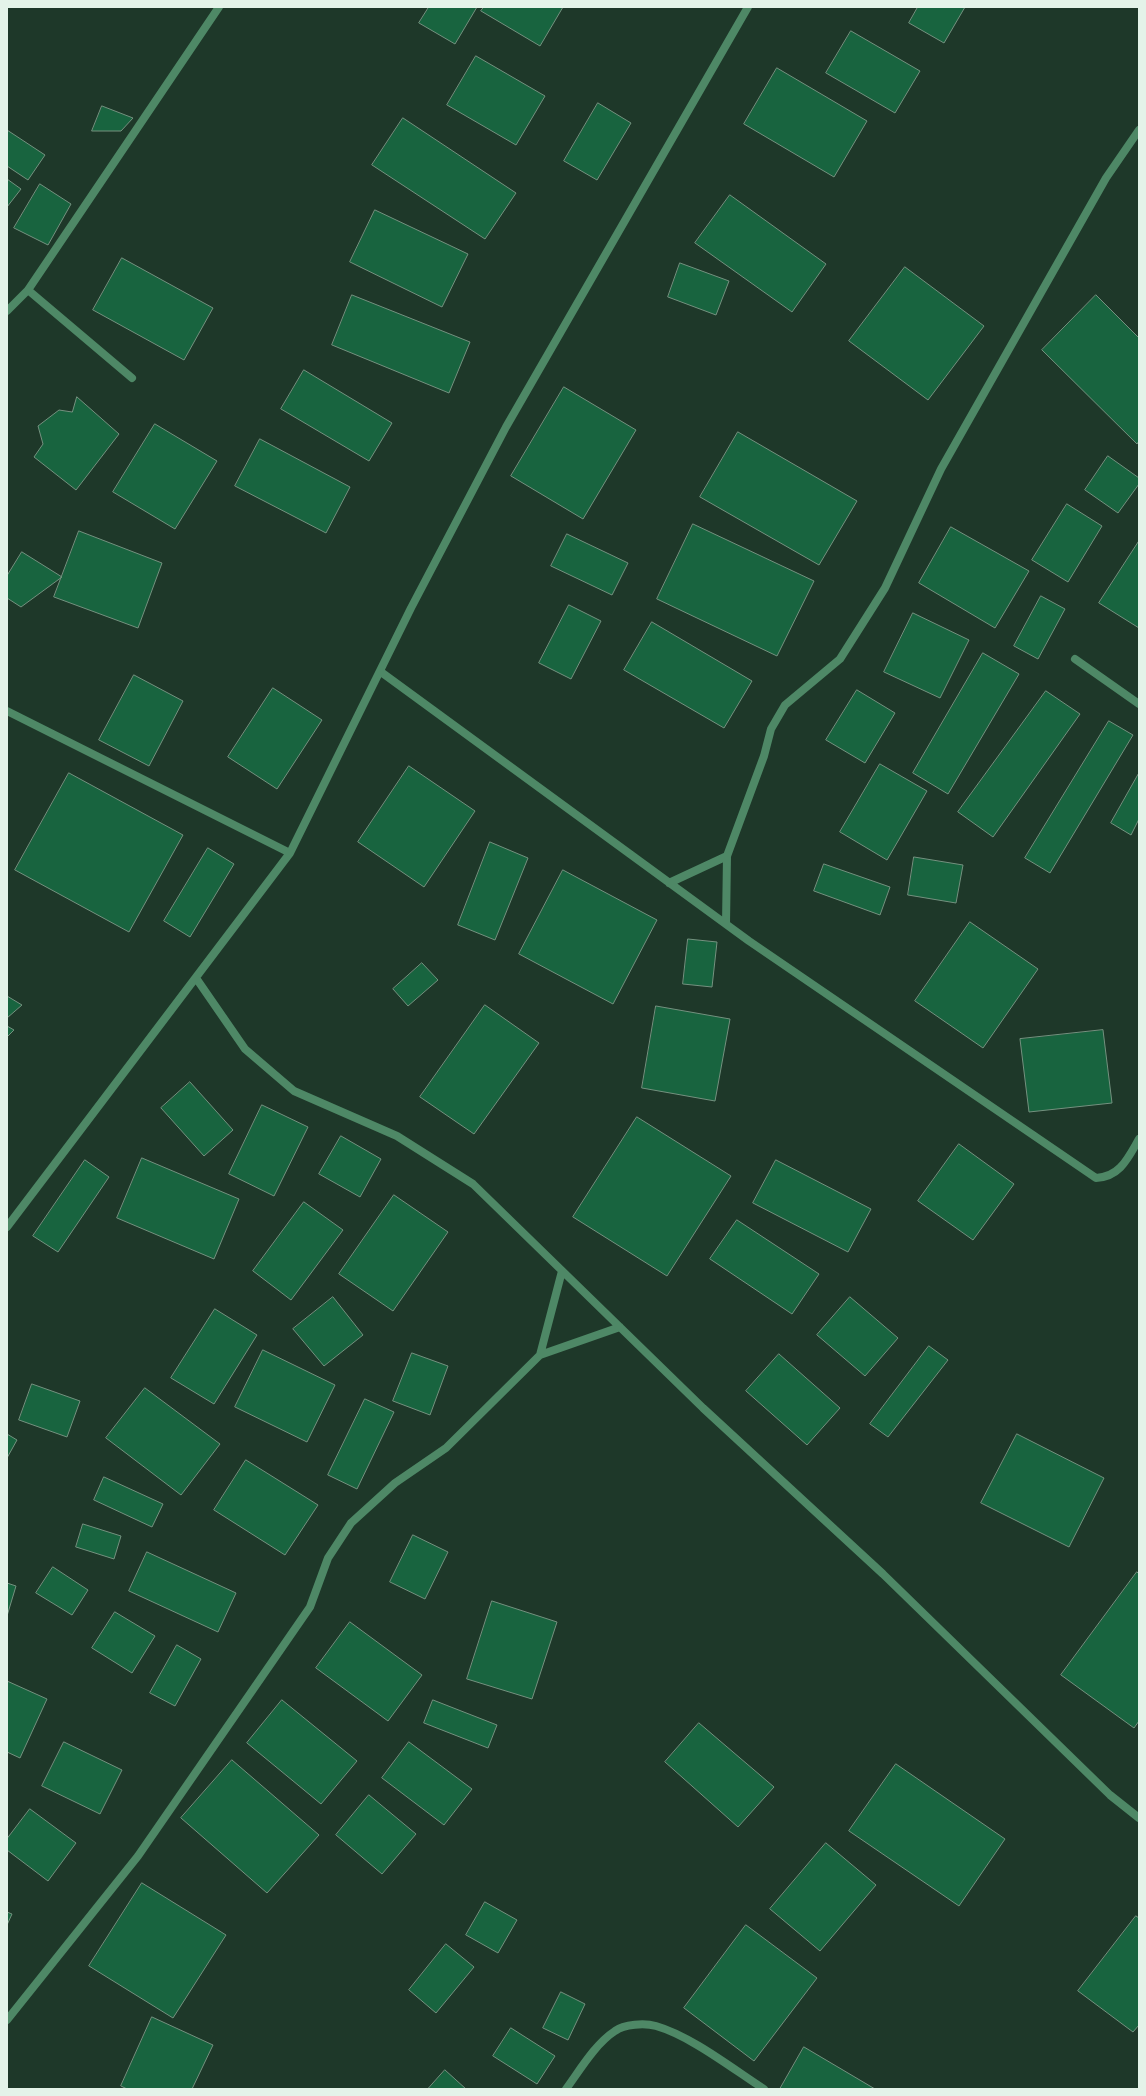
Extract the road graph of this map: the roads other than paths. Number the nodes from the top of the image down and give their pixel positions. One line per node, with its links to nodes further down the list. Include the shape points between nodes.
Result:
1 (219, 7): 4 (street)
2 (748, 7): 8 (street, via 506,427 411,608)
3 (1139, 130): 12 (street, via 1106,178 941,469 885,588 840,659 785,706 771,729 764,756)
4 (28, 290): 5 (street); 6 (street)
5 (7, 311)
6 (132, 378)
7 (1075, 660): 9 (street)
8 (381, 672): 11 (street); 13 (street)
9 (1139, 704)
10 (7, 711): 11 (street)
11 (290, 853): 15 (street)
12 (727, 856): 13 (street); 14 (street)
13 (669, 883): 14 (street)
14 (726, 924): 16 (street, via 1096,1178 1107,1178 1115,1173)
15 (196, 978): 17 (street); 18 (street, via 244,1049 294,1091 397,1136 473,1184)
16 (1139, 1139)
17 (7, 1227)
18 (562, 1271): 19 (street); 20 (street)
19 (620, 1327): 20 (street); 21 (street, via 703,1408 883,1574 1110,1795)
20 (540, 1355): 22 (street, via 446,1448 396,1483 351,1523 328,1558 310,1607 152,1836)
21 (1139, 1818)
22 (7, 2020)
23 (566, 2089): 24 (street, via 605,2039 616,2030 642,2024 656,2026 686,2040)
24 (764, 2089)

